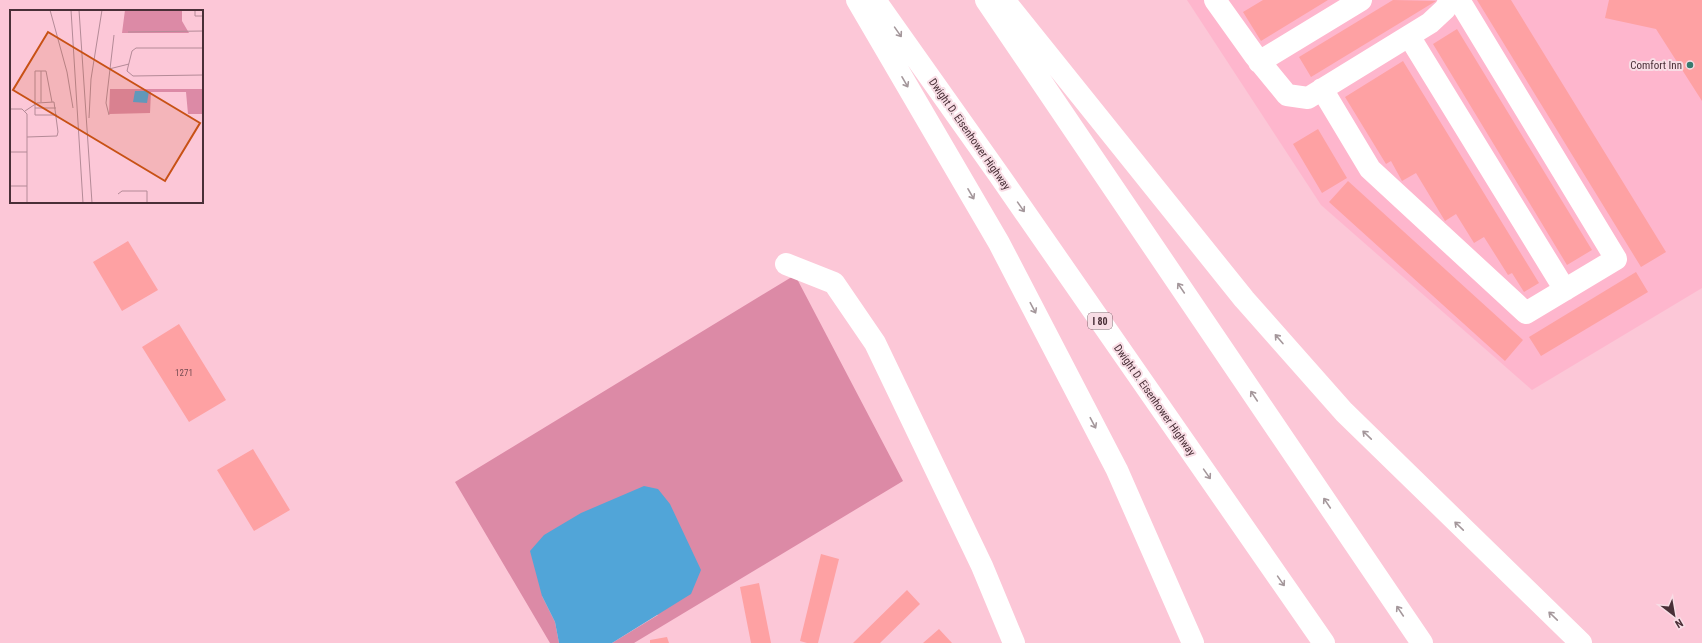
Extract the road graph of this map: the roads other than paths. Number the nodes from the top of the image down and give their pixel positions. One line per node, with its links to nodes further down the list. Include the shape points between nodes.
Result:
1 (857, 0): 15 (main road, one-way to 15, via 999,243 1117,470)
2 (875, 0): 16 (main road, Dwight D. Eisenhower Highway / I 80, one-way to 16)
3 (986, 0): 17 (main road, one-way to 3)
4 (1004, 0): 18 (main road, one-way to 4, via 1339,406 1244,299)
5 (1361, 0): 10 (main road)
6 (1450, 0): 9 (main road, via 1445,9 1430,23)
7 (1459, 0): 13 (main road, via 1616,259)
8 (1220, 2): 10 (main road)
9 (1410, 36): 11 (main road); 13 (main road)
10 (1259, 62): 11 (main road, via 1287,95 1308,98)
11 (1322, 89): 13 (main road, via 1370,169 1526,313)
12 (786, 264): 14 (main road, via 834,283 875,344 982,566)
13 (1565, 290)
14 (1014, 643)
15 (1193, 643)
16 (1324, 643)
17 (1422, 643)
18 (1581, 643)

